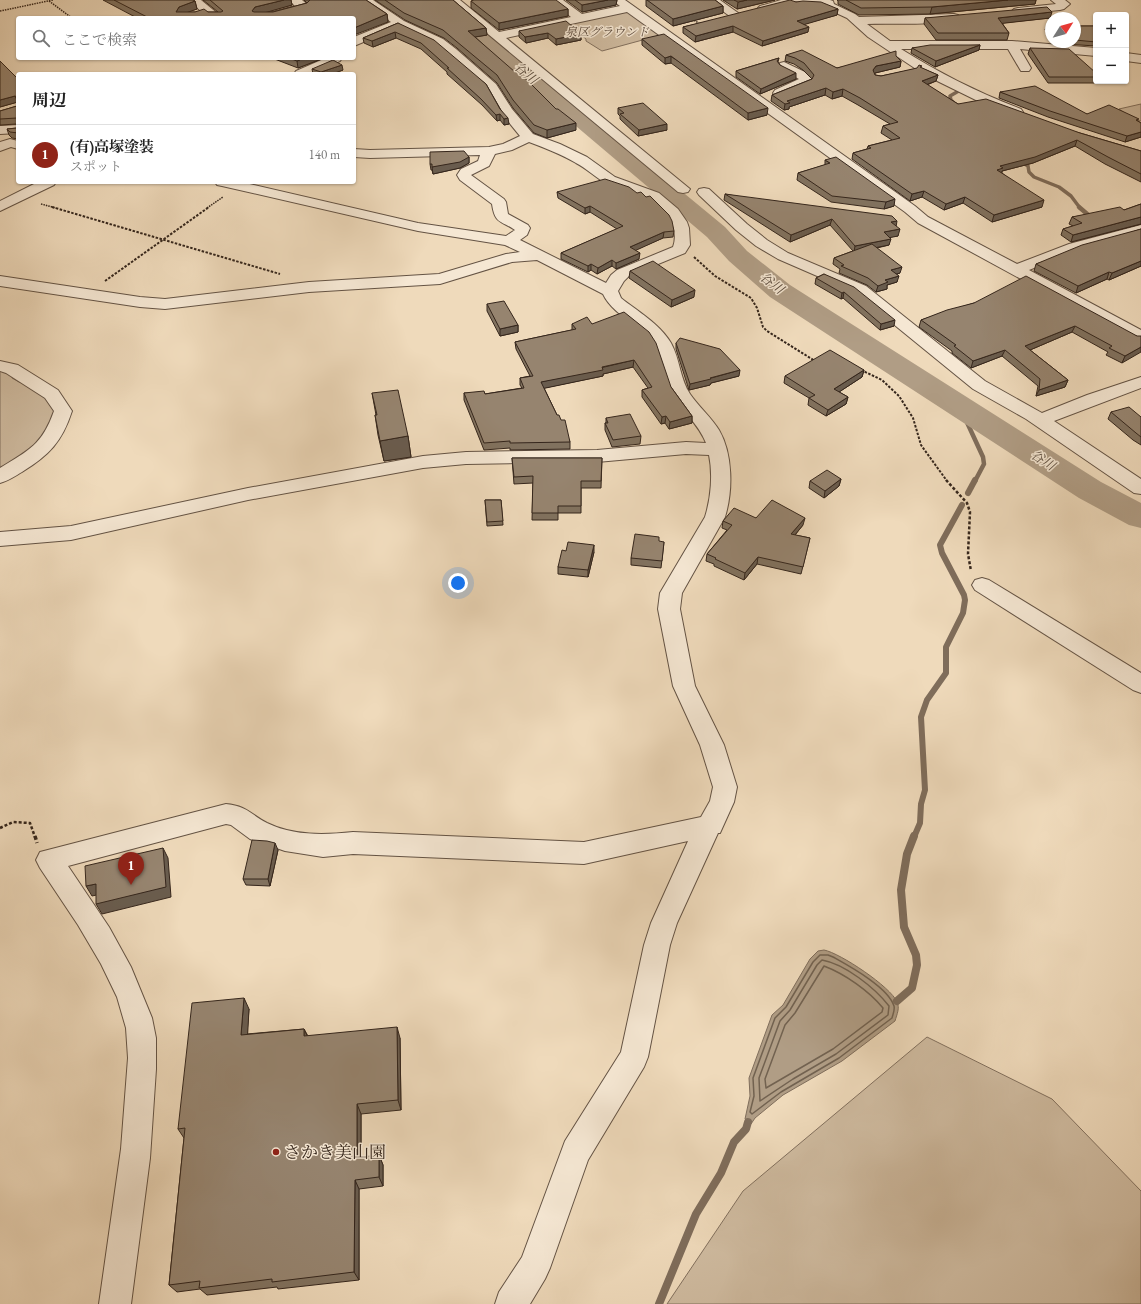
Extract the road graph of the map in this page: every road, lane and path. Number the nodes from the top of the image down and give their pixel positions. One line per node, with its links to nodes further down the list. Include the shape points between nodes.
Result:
1 (52, 0): 9 (path)
2 (193, 0): 15 (street)
3 (313, 0): 10 (street)
4 (365, 0): 28 (street)
5 (556, 0): 25 (street)
6 (713, 0): 19 (street)
7 (839, 0): 11 (street)
8 (1057, 0): 17 (street, via 1064,4 1060,7)
9 (48, 1): 16 (path); 21 (path)
10 (298, 2): 23 (street, via 304,7)
11 (820, 2): 19 (street, via 790,1); 27 (street)
12 (456, 3): 13 (street); 31 (street)
13 (473, 3)
14 (628, 4): 25 (street); 30 (street)
15 (208, 10): 18 (street); 22 (street)
16 (0, 11)
17 (1004, 12)
18 (196, 14)
19 (735, 15): 26 (street)
20 (966, 15): 27 (street, via 930,19)
21 (69, 16)
22 (215, 16)
23 (270, 16)
24 (688, 16): 29 (path)
25 (580, 18): 31 (street)
26 (721, 18)
27 (857, 21): 33 (street)
28 (400, 23): 32 (street); 47 (street, via 439,42 486,80)
29 (700, 24): 30 (street)
30 (664, 33): 44 (street)
31 (497, 36): 54 (street)
32 (356, 41)
33 (886, 45): 34 (street); 36 (street)
34 (1012, 45): 35 (street); 41 (street)
35 (1093, 52)
36 (903, 56): 42 (street, via 902,61 911,68); 45 (street, via 993,103)
37 (1129, 57): 38 (street)
38 (1141, 59)
39 (332, 60): 43 (street)
40 (784, 66): 44 (street, via 803,76 806,81)
41 (1025, 68)
42 (908, 71)
43 (304, 72)
44 (758, 101): 61 (street)
45 (1031, 117)
46 (9, 129): 48 (street)
47 (528, 137): 49 (street, via 507,147); 57 (street, via 582,160 610,180)
48 (9, 145)
49 (489, 151): 50 (street); 64 (street, via 484,163 464,175 499,202 500,216 523,228 522,232)
50 (356, 153)
51 (45, 184): 58 (street)
52 (228, 184): 53 (street)
53 (238, 187): 63 (path); 64 (street, via 418,227)
54 (680, 190): 55 (street); 57 (street)
55 (704, 192): 56 (street); 77 (street, via 774,251 860,289 979,385)
56 (726, 195)
57 (657, 196): 65 (street, via 674,212 680,222)
58 (20, 198): 59 (street); 63 (path)
59 (0, 207)
60 (900, 217): 61 (street)
61 (923, 220): 67 (street)
62 (1141, 229): 67 (street, via 1074,246)
63 (163, 239): 69 (path, via 291,277); 71 (path)
64 (509, 241): 66 (street)
65 (681, 247): 70 (street, via 673,253 623,273); 73 (path, via 715,276 750,298 767,331)
66 (540, 254): 69 (street, via 511,257 440,279); 70 (street)
67 (1016, 270): 72 (street)
68 (0, 281): 71 (street)
69 (309, 287): 71 (street, via 165,304)
70 (610, 291): 78 (street, via 617,303 656,334 664,344 680,393 710,432)
71 (87, 294)
72 (1141, 337)
73 (820, 363)
74 (0, 366): 79 (street, via 12,369 52,394 63,411 58,428 41,452)
75 (857, 368): 82 (path, via 882,380 899,396 913,418 921,445 942,475 967,503 970,512 970,569)
76 (1141, 382): 77 (street)
77 (1038, 420): 80 (street)
78 (717, 449): 81 (street, via 686,448 597,456 466,458 423,462 248,494 71,533); 84 (street, via 720,464 719,504 715,517 671,593 669,609 684,686 712,745 725,787 722,802)
79 (0, 477)
80 (1141, 488)
81 (0, 539)
82 (982, 584): 83 (street, via 1104,658)
83 (1141, 684)
84 (710, 825): 86 (street, via 584,853 353,843 323,846 285,840 259,831 236,815 226,814); 88 (street, via 664,923 657,945 634,1057 576,1152 546,1240 534,1268)
85 (0, 828): 86 (path, via 13,822 30,823 38,846)
86 (49, 860): 87 (street, via 107,948 126,987 138,1018 141,1034 134,1165)
87 (115, 1304)
88 (511, 1304)

